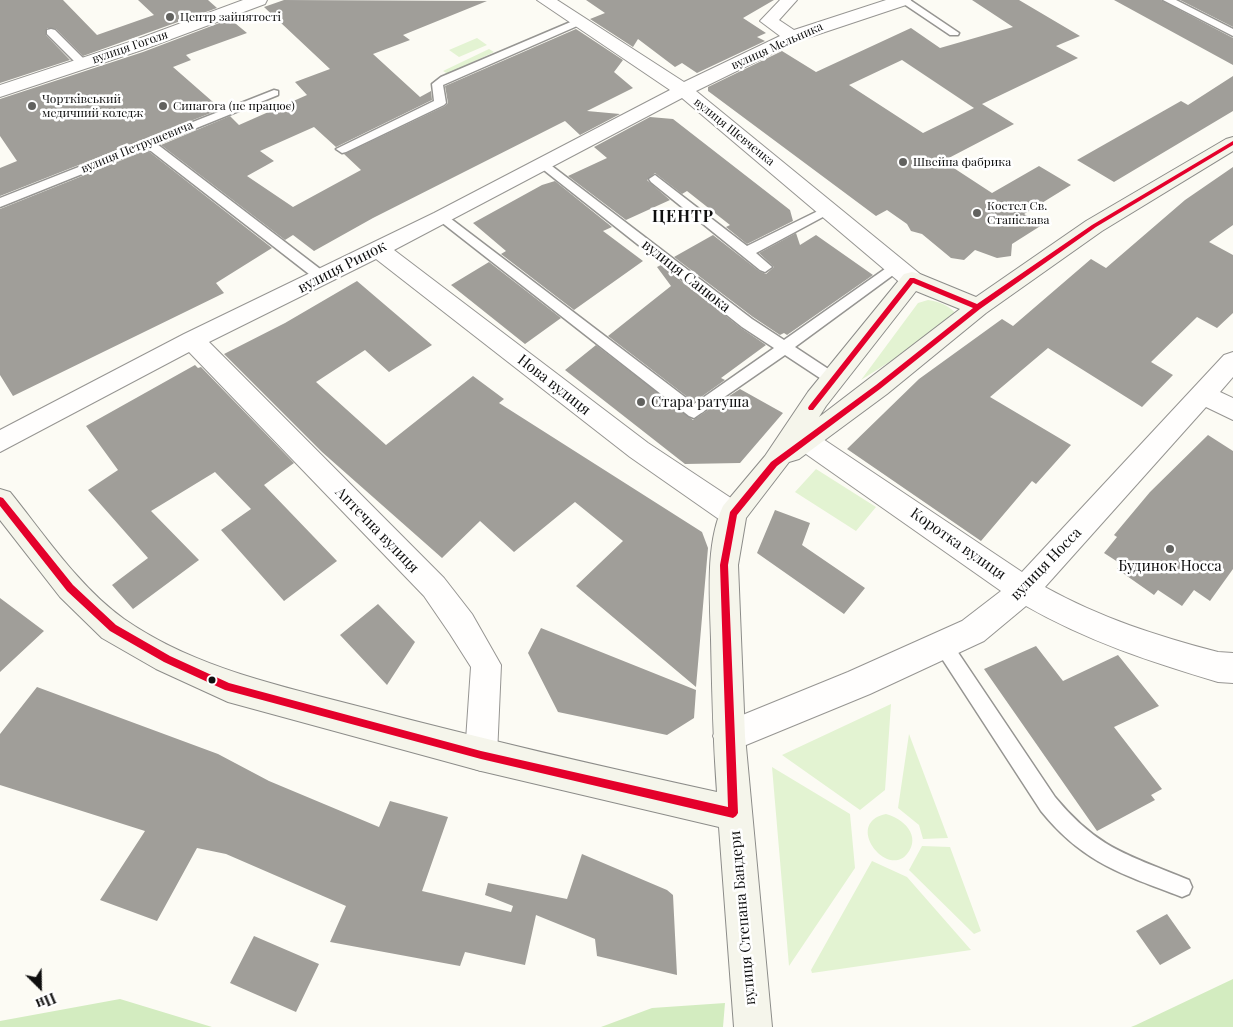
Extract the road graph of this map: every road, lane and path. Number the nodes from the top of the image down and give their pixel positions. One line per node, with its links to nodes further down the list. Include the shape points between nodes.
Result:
1 (259, 0): 6 (street, вулиця Гоголя)
2 (545, 0): 7 (street, вулиця Шевченка)
3 (789, 0): 11 (street, via 768,21)
4 (903, 0): 9 (lane); 11 (street, вулиця Мельника)
5 (1168, 0): 10 (lane)
6 (236, 4): 12 (street, вулиця Гоголя)
7 (580, 21): 13 (street, вулиця Шевченка); 18 (lane, via 445,79 437,84 440,103)
8 (51, 32): 12 (lane)
9 (954, 33)
10 (1233, 33)
11 (792, 37): 13 (street, вулиця Мельника)
12 (83, 64): 14 (street, вулиця Гоголя)
13 (683, 90): 19 (street, вулиця Ринок); 22 (street, вулиця Шевченка)
14 (0, 91)
15 (274, 93): 16 (lane, вулиця Петрушевича)
16 (148, 143): 21 (lane, вулиця Петрушевича); 28 (lane)
17 (1233, 143): 29 (street, вулиця Степана Бандери, via 1094,226)
18 (342, 149)
19 (544, 164): 23 (street, вулиця Ринок); 31 (lane, вулиця Санюка, via 726,308)
20 (655, 178): 25 (lane)
21 (0, 203)
22 (828, 211): 25 (lane); 27 (street, вулиця Шевченка)
23 (442, 218): 24 (street, вулиця Ринок); 31 (lane, via 694,412)
24 (378, 249): 28 (street, вулиця Ринок); 40 (street, Нова вулиця, via 639,450)
25 (746, 252): 26 (lane)
26 (765, 267)
27 (904, 273): 29 (street); 31 (lane); 33 (street, вулиця Степана Бандери)
28 (322, 278): 30 (street, вулиця Ринок)
29 (978, 307): 36 (street, вулиця Степана Бандери)
30 (192, 340): 37 (street, вулиця Ринок); 45 (street, Аптечна вулиця, via 434,588 461,624 486,665)
31 (782, 348): 33 (lane, вулиця Санюка)
32 (1233, 361): 34 (street, вулиця Носса)
33 (834, 380): 38 (street, вулиця Степана Бандери, via 817,399)
34 (1204, 395): 35 (street); 41 (street, вулиця Носса)
35 (1233, 410)
36 (805, 440): 38 (street, вулиця Степана Бандери); 41 (street, Коротка вулиця)
37 (0, 442)
38 (774, 464): 40 (street, вулиця Степана Бандери)
39 (0, 500): 45 (street, via 70,588 113,628 167,659 228,687)
40 (734, 514): 44 (street, вулиця Степана Бандери, via 724,565)
41 (1024, 590): 42 (street, вулиця Носса, via 973,631); 43 (street, Коротка вулиця, via 1070,616 1122,638 1218,667)
42 (942, 645): 44 (street, вулиця Носса); 47 (lane, via 1059,818 1106,856)
43 (1233, 668)
44 (729, 736): 46 (street, вулиця Степана Бандери)
45 (481, 755): 46 (street)
46 (733, 813): 48 (street, вулиця Степана Бандери)
47 (1182, 887)
48 (752, 1027)

